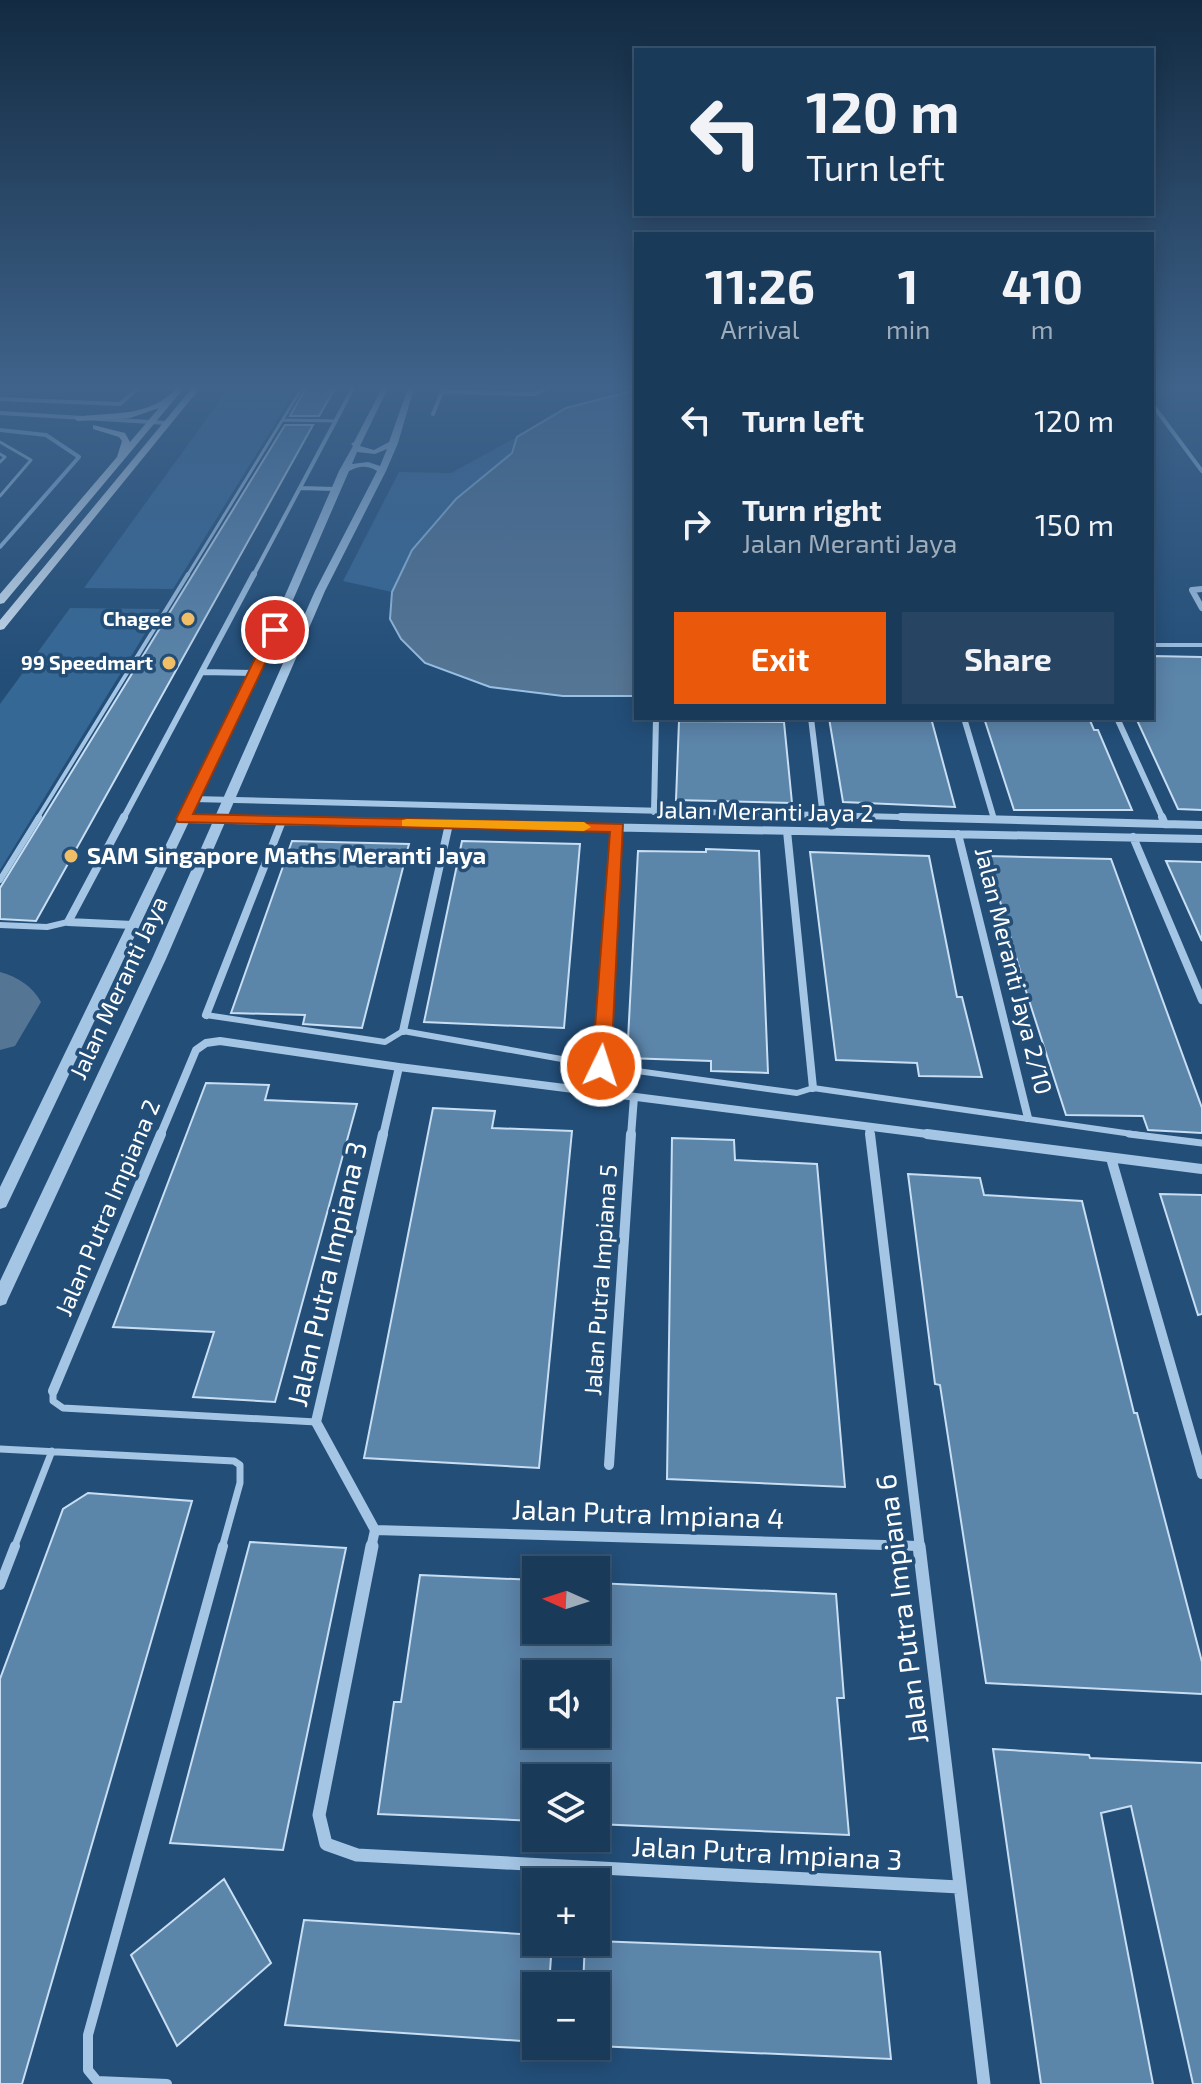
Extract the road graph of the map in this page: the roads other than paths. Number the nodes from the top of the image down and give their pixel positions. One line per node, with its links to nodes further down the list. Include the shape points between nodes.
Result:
1 (97, 485): 13 (main road)
2 (116, 485): 15 (main road)
3 (243, 485): 46 (lane)
4 (301, 485): 9 (street)
5 (337, 485): 10 (street, Jalan Meranti Jaya)
6 (375, 485): 25 (street, Jalan Meranti Jaya, via 320,591)
7 (0, 487): 8 (lane)
8 (9, 487): 11 (lane)
9 (300, 488): 10 (street); 18 (street)
10 (335, 489): 19 (street, Jalan Meranti Jaya, via 311,553)
11 (0, 496)
12 (1202, 589): 14 (street, via 1192,590)
13 (0, 601)
14 (1202, 608)
15 (0, 627)
16 (1154, 645): 17 (lane)
17 (1202, 645)
18 (203, 672): 19 (street); 47 (street)
19 (253, 673): 24 (street, Jalan Meranti Jaya)
20 (656, 720): 27 (street)
21 (811, 720): 29 (street)
22 (965, 720): 32 (street)
23 (1118, 720): 37 (street)
24 (193, 799): 25 (street, Jalan Meranti Jaya 2); 30 (street, Jalan Meranti Jaya)
25 (229, 800): 26 (street, Jalan Meranti Jaya 2); 31 (street, Jalan Meranti Jaya)
26 (387, 805): 27 (street, Jalan Meranti Jaya 2); 35 (street)
27 (654, 812): 28 (street, Jalan Meranti Jaya 2)
28 (706, 814): 29 (street, Jalan Meranti Jaya 2); 40 (street)
29 (823, 817): 32 (street, Jalan Meranti Jaya 2)
30 (184, 819): 31 (street, Jalan Meranti Jaya 2); 49 (street, Jalan Meranti Jaya)
31 (220, 819): 33 (street, Jalan Meranti Jaya 2); 63 (street, Jalan Meranti Jaya)
32 (994, 820): 34 (street, Jalan Meranti Jaya 2)
33 (282, 821): 35 (street, Jalan Meranti Jaya 2); 51 (street)
34 (1039, 821): 37 (street, Jalan Meranti Jaya 2); 43 (street)
35 (380, 823): 36 (street, Jalan Meranti Jaya 2)
36 (449, 824): 39 (street, Jalan Meranti Jaya 2); 52 (street)
37 (1165, 824): 38 (street, Jalan Meranti Jaya 2)
38 (1202, 825)
39 (617, 827): 40 (street, Jalan Meranti Jaya 2); 53 (street)
40 (707, 829): 41 (street, Jalan Meranti Jaya 2)
41 (787, 831): 42 (street, Jalan Meranti Jaya 2); 55 (street)
42 (958, 834): 43 (street, Jalan Meranti Jaya 2); 57 (street, Jalan Meranti Jaya 2/10)
43 (1044, 836): 44 (street, Jalan Meranti Jaya 2)
44 (1133, 837): 45 (street, Jalan Meranti Jaya 2); 50 (street)
45 (1202, 839)
46 (0, 880)
47 (68, 922): 48 (lane, via 47,927); 49 (street)
48 (0, 925)
49 (133, 925): 62 (street, Jalan Meranti Jaya)
50 (1202, 1000)
51 (206, 1015): 52 (lane, via 385,1042)
52 (403, 1031): 53 (lane)
53 (601, 1066): 55 (lane, via 797,1093)
54 (399, 1067): 56 (street); 64 (street, Jalan Putra Impiana 2, via 220,1041 196,1050); 65 (street, Jalan Putra Impiana 3)
55 (813, 1088): 57 (lane)
56 (634, 1097): 58 (street); 68 (street, Jalan Putra Impiana 5)
57 (1028, 1118): 59 (lane)
58 (869, 1128): 60 (street); 71 (street, Jalan Putra Impiana 6)
59 (1202, 1143)
60 (1111, 1158): 61 (street); 69 (street)
61 (1202, 1169)
62 (0, 1203)
63 (0, 1299)
64 (53, 1391): 65 (lane, via 53,1401 63,1408)
65 (316, 1422): 70 (street, Jalan Putra Impiana 3)
66 (0, 1449): 67 (lane)
67 (52, 1451): 72 (lane); 74 (lane, via 234,1461 242,1473 88,2035 88,2070)
68 (609, 1465)
69 (1202, 1474)
70 (375, 1530): 71 (street, Jalan Putra Impiana 4); 73 (street, Jalan Putra Impiana 3, via 319,1815 326,1844 357,1855)
71 (919, 1546): 73 (street, Jalan Putra Impiana 6)
72 (0, 1585)
73 (959, 1887): 76 (street, Jalan Putra Impiana 6)
74 (96, 2082): 75 (lane)
75 (167, 2084)
76 (984, 2084)

